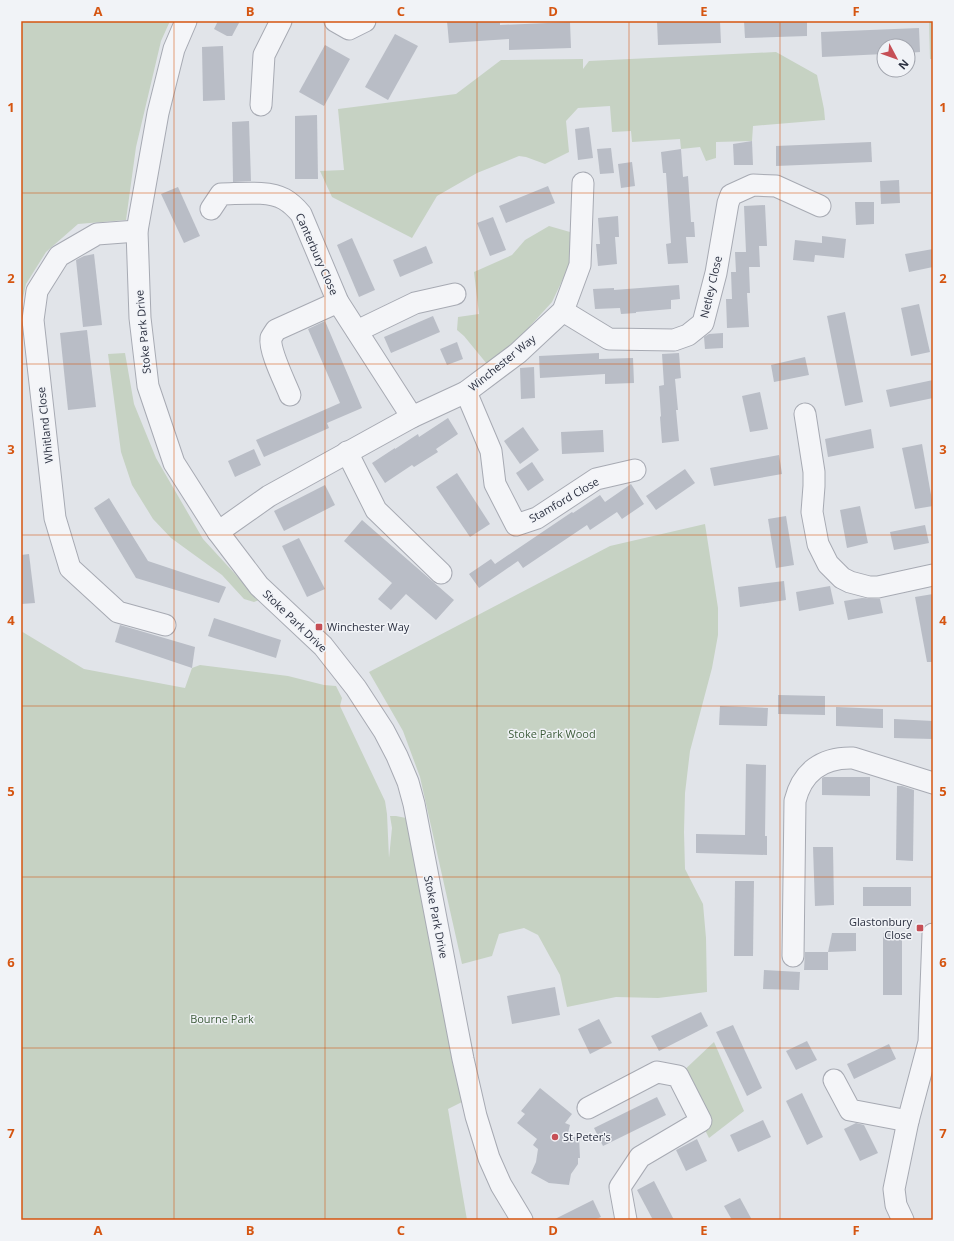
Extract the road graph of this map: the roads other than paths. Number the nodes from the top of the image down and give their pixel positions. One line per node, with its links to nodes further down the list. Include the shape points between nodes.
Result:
1 (186, 21): 9 (street, Stoke Park Drive, via 174,48 162,99)
2 (281, 21): 5 (street, via 264,55)
3 (335, 21): 4 (street, via 349,29)
4 (365, 21)
5 (260, 105)
6 (583, 183): 12 (street, Winchester Way, via 580,265)
7 (820, 206): 12 (street, Netley Close, via 776,186 753,185 731,195 716,273 703,323 688,335 674,340 609,339)
8 (211, 209): 11 (street, Canterbury Close, via 221,194 270,194 292,204 301,214)
9 (137, 231): 20 (street, Stoke Park Drive, via 140,318 148,386 174,463); 23 (street, Whitland Close, via 97,234 60,256 37,291 33,320 55,518 70,568 118,612)
10 (455, 294): 13 (street, via 415,303)
11 (338, 302): 13 (street, Canterbury Close); 15 (street, Canterbury Close, via 276,330 271,337 271,345)
12 (563, 311): 14 (street, Winchester Way, via 518,353)
13 (357, 331): 17 (street, Canterbury Close)
14 (466, 392): 17 (street, Winchester Way); 19 (street, Stamford Close, via 492,451 495,484 516,525 536,518 596,479)
15 (290, 395)
16 (805, 414): 22 (street, via 814,472 812,512 818,544 828,564 850,582 869,587)
17 (412, 417): 18 (street, Winchester Way)
18 (347, 452): 20 (street, Winchester Way, via 269,496); 21 (street, via 376,510)
19 (635, 470)
20 (218, 532): 31 (street, Stoke Park Drive, via 259,586 323,646 356,688 397,756 414,804 476,1116 489,1158 501,1185)
21 (441, 573)
22 (933, 575)
23 (165, 625)
24 (933, 783): 26 (street, via 853,758 824,763 805,778 795,801)
25 (933, 934): 27 (street)
26 (793, 956)
27 (931, 1043): 30 (street)
28 (834, 1080): 30 (street, via 850,1110)
29 (588, 1108): 32 (street, via 657,1072 678,1076 701,1121 640,1157 620,1187)
30 (908, 1121): 33 (street, via 894,1189 896,1205)
31 (522, 1220)
32 (626, 1220)
33 (903, 1220)

